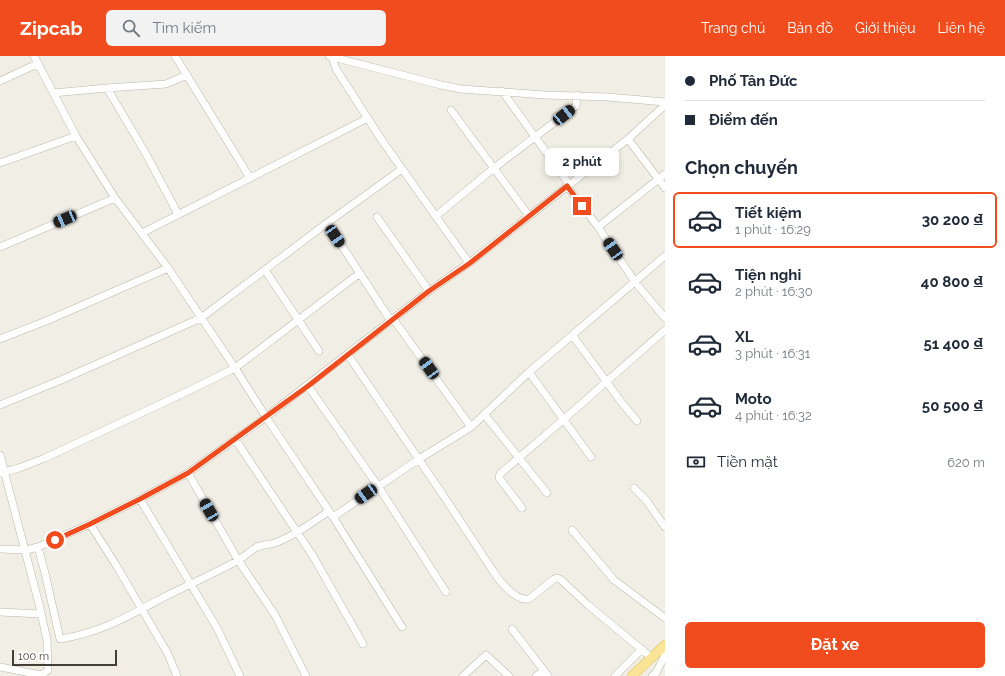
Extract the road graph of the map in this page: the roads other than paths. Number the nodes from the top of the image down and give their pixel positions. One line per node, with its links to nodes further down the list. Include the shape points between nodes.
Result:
1 (34, 56): 4 (street)
2 (175, 56): 5 (street)
3 (331, 56): 8 (street, via 441,85 461,89); 13 (street, via 336,69)
4 (37, 64): 6 (street); 9 (street)
5 (186, 75): 7 (street, via 166,84); 21 (street)
6 (0, 81)
7 (107, 88): 9 (street); 26 (street)
8 (502, 91): 10 (street); 15 (street)
9 (53, 94): 14 (street)
10 (577, 95): 11 (street); 15 (street, via 576,106)
11 (665, 104): 16 (street)
12 (451, 110): 18 (street)
13 (368, 118): 19 (street); 21 (street)
14 (76, 136): 17 (street); 25 (street)
15 (535, 137): 18 (street); 23 (street)
16 (628, 139): 22 (street); 23 (street)
17 (0, 163)
18 (494, 168): 27 (street); 28 (street)
19 (402, 169): 27 (street); 30 (street)
20 (665, 174): 22 (street)
21 (250, 178): 26 (street)
22 (659, 179): 24 (street); 31 (street)
23 (568, 185): 28 (street); 31 (street)
24 (665, 188)
25 (115, 198): 32 (street); 33 (street)
26 (178, 214): 32 (street)
27 (436, 216): 35 (street)
28 (529, 216): 35 (street)
29 (377, 217): 40 (street)
30 (327, 223): 37 (street); 38 (street)
31 (598, 227): 39 (street)
32 (142, 233): 36 (street)
33 (0, 247)
34 (665, 256): 39 (street)
35 (470, 263): 40 (street)
36 (168, 268): 41 (street); 47 (street)
37 (266, 270): 41 (street); 43 (street)
38 (360, 273): 43 (street); 44 (street)
39 (635, 282): 42 (street); 46 (street)
40 (429, 291): 44 (street)
41 (201, 318): 50 (street); 54 (street)
42 (665, 318)
43 (298, 320): 48 (street); 50 (street)
44 (392, 320): 49 (street); 59 (street)
45 (665, 330): 52 (street)
46 (573, 336): 51 (street); 52 (street)
47 (0, 338)
48 (319, 352)
49 (348, 355): 53 (street); 64 (street)
50 (235, 368): 56 (street); 65 (street, via 45,458)
51 (529, 372): 55 (street); 57 (street)
52 (607, 382): 57 (street); 58 (street)
53 (308, 386): 56 (street); 67 (street)
54 (0, 405)
55 (484, 414): 59 (street); 63 (street)
56 (266, 417): 60 (street); 72 (street)
57 (563, 420): 62 (street); 63 (street)
58 (637, 421)
59 (471, 427): 64 (street)
60 (236, 439): 66 (street); 76 (street)
61 (0, 456): 65 (street)
62 (591, 457)
63 (519, 458): 69 (street); 71 (street, via 500,474 499,478)
64 (419, 459): 67 (street); 93 (street, via 504,586 526,600 554,579 560,579)
65 (2, 472): 79 (street)
66 (188, 473): 70 (street); 80 (street)
67 (378, 486): 72 (street); 82 (street)
68 (634, 488): 74 (street)
69 (547, 493)
70 (140, 499): 73 (street); 81 (street)
71 (522, 508)
72 (331, 514): 76 (street); 87 (street)
73 (90, 524): 77 (street); 83 (street)
74 (665, 527)
75 (572, 530): 86 (street, via 614,580)
76 (297, 532): 80 (street, via 273,544 261,545); 91 (street)
77 (38, 547): 79 (street); 89 (street)
78 (0, 549): 79 (street)
79 (26, 550): 85 (street)
80 (238, 560): 81 (street); 102 (street, via 275,615)
81 (191, 583): 83 (street); 101 (street, via 217,628)
82 (446, 592)
83 (142, 609): 89 (street, via 100,630); 100 (street, via 168,654)
84 (0, 612): 85 (street)
85 (41, 614): 90 (street)
86 (665, 618)
87 (402, 628)
88 (512, 629): 98 (street)
89 (60, 639): 90 (street)
90 (47, 640): 96 (street, via 48,670 45,674)
91 (363, 644)
92 (665, 645): 95 (main road)
93 (642, 649): 95 (street); 106 (street)
94 (665, 656): 99 (street)
95 (652, 658): 107 (main road)
96 (0, 666)
97 (665, 667): 99 (street)
98 (546, 674): 105 (street)
99 (655, 675)
100 (177, 676)
101 (240, 676)
102 (306, 676)
103 (463, 676): 104 (street, via 486,655)
104 (509, 676)
105 (536, 676)
106 (615, 676)
107 (632, 676)

